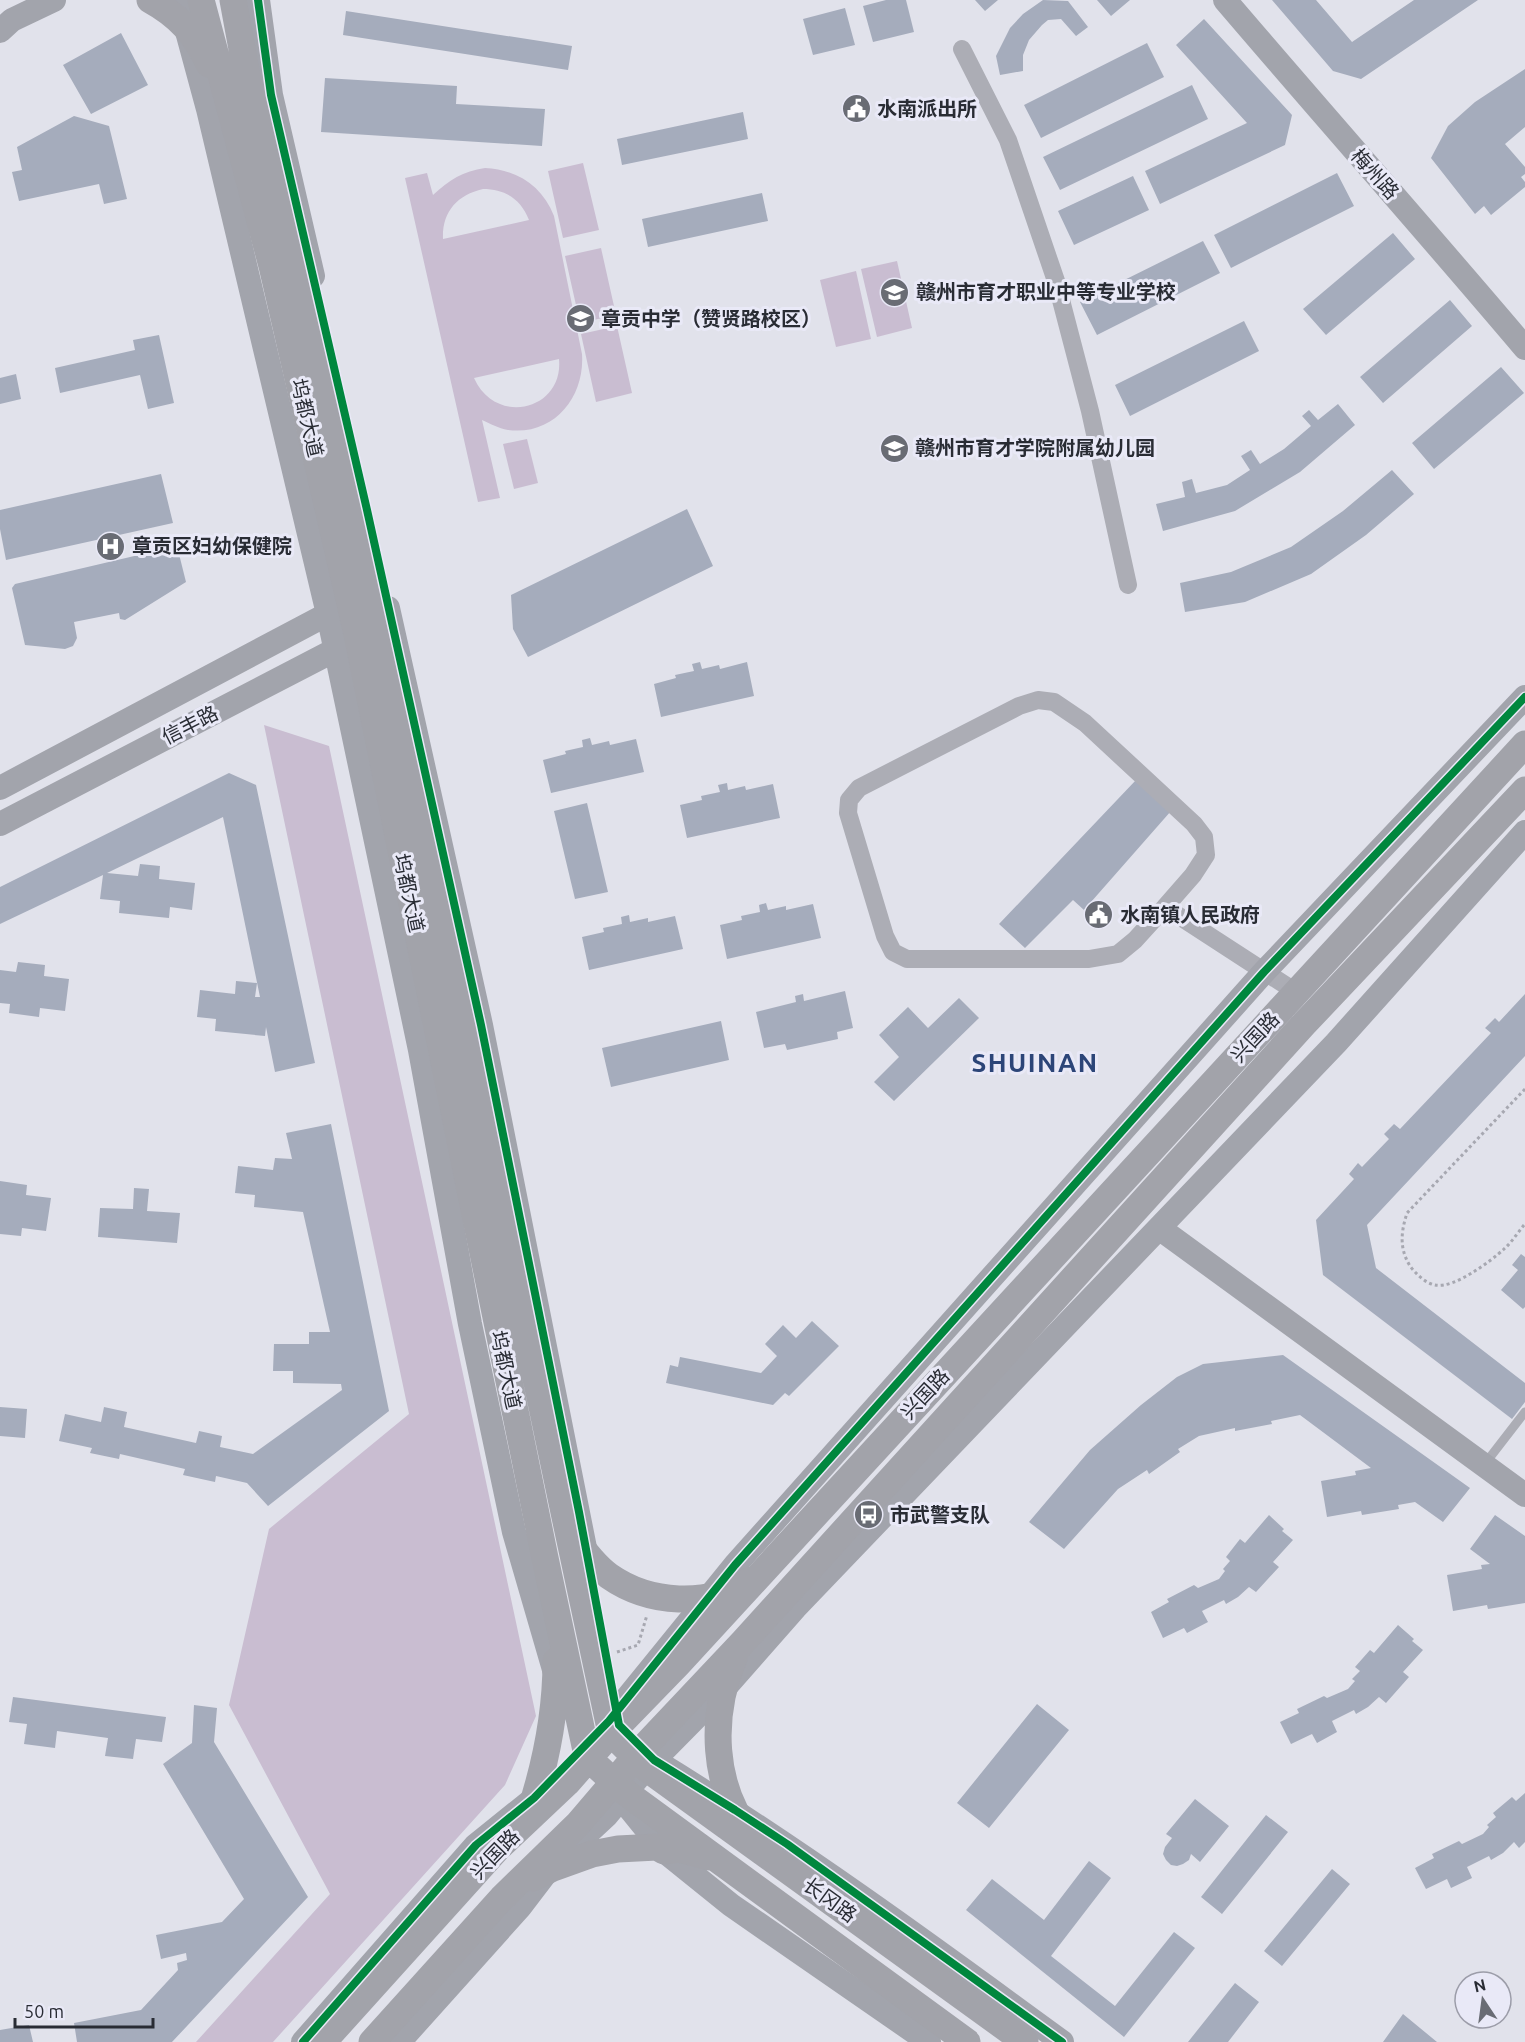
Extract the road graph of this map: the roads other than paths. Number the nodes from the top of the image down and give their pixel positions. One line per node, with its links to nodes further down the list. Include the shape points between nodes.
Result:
1 (54, 0): 9 (street, via 12,20)
2 (150, 0): 8 (main road)
3 (201, 0): 11 (main road, 坞都大道)
4 (233, 0): 11 (main road, 坞都大道)
5 (250, 0): 11 (main road, via 245,48)
6 (258, 0): 31 (street, via 271,94 481,1024)
7 (1225, 0): 12 (street, 梅州路)
8 (183, 12): 11 (main road); 14 (street)
9 (0, 31)
10 (962, 48): 13 (street, via 1008,140 1056,282 1090,411)
11 (235, 80): 14 (main road, 坞都大道, via 295,257)
12 (1525, 348)
13 (1128, 585)
14 (349, 602): 15 (main road, 坞都大道); 16 (street); 19 (street, 信丰路)
15 (367, 628): 16 (street, 信丰路); 30 (main road, 坞都大道); 32 (main road, 坞都大道)
16 (335, 650): 21 (street, 信丰路); 36 (street, via 420,1050 470,1324 514,1532)
17 (1525, 697): 24 (street)
18 (1525, 744): 25 (main road, 兴国路)
19 (0, 788)
20 (1525, 789): 35 (main road, 兴国路, via 1304,1024)
21 (0, 824)
22 (1525, 832): 26 (street, via 1336,1043)
23 (1165, 907): 23 (street, via 1206,855 1204,837 1085,723 1054,702 1038,700 1019,706 860,788 849,800 848,813 885,936 893,952 907,959 1089,959 1118,954); 24 (street)
24 (1264, 972): 25 (street); 34 (street)
25 (1296, 992): 33 (main road, 兴国路)
26 (1159, 1228): 28 (street); 37 (street, via 795,1608)
27 (1525, 1412): 28 (lane)
28 (1484, 1465): 29 (street)
29 (1525, 1495)
30 (565, 1517): 31 (main road); 38 (main road, 坞都大道)
31 (587, 1555): 34 (main road, via 610,1576 643,1593 679,1599); 38 (street)
32 (545, 1558): 36 (main road, via 555,1622); 39 (main road, 坞都大道)
33 (760, 1572): 34 (main road); 38 (main road, 兴国路, via 678,1664)
34 (711, 1596): 38 (street)
35 (742, 1642): 37 (main road); 40 (main road, 兴国路)
36 (556, 1678): 39 (street); 42 (main road, via 553,1719)
37 (722, 1691): 40 (street); 43 (main road, via 718,1751)
38 (614, 1723): 39 (main road, 兴国路); 40 (main road)
39 (583, 1756): 41 (main road); 42 (street); 44 (main road, 兴国路, via 567,1783)
40 (645, 1759): 41 (main road, 兴国路); 43 (street); 45 (main road, 长冈路)
41 (617, 1791): 46 (street); 47 (main road, 长冈路); 48 (street, via 606,1816); 49 (main road, 兴国路)
42 (534, 1798): 44 (main road, via 530,1812); 50 (street, via 476,1845)
43 (735, 1810): 45 (main road); 57 (street)
44 (498, 1848): 51 (main road, 兴国路)
45 (762, 1850): 56 (main road, 长冈路)
46 (664, 1851): 47 (main road, via 679,1849); 48 (main road, via 657,1847 611,1850); 54 (street, via 731,1905)
47 (723, 1862): 55 (main road, 长冈路)
48 (549, 1869): 49 (main road); 53 (street)
49 (502, 1898): 52 (main road, 兴国路)
50 (303, 2042)
51 (323, 2042)
52 (372, 2042)
53 (399, 2042)
54 (929, 2042)
55 (967, 2042)
56 (1025, 2042)
57 (1062, 2042)

